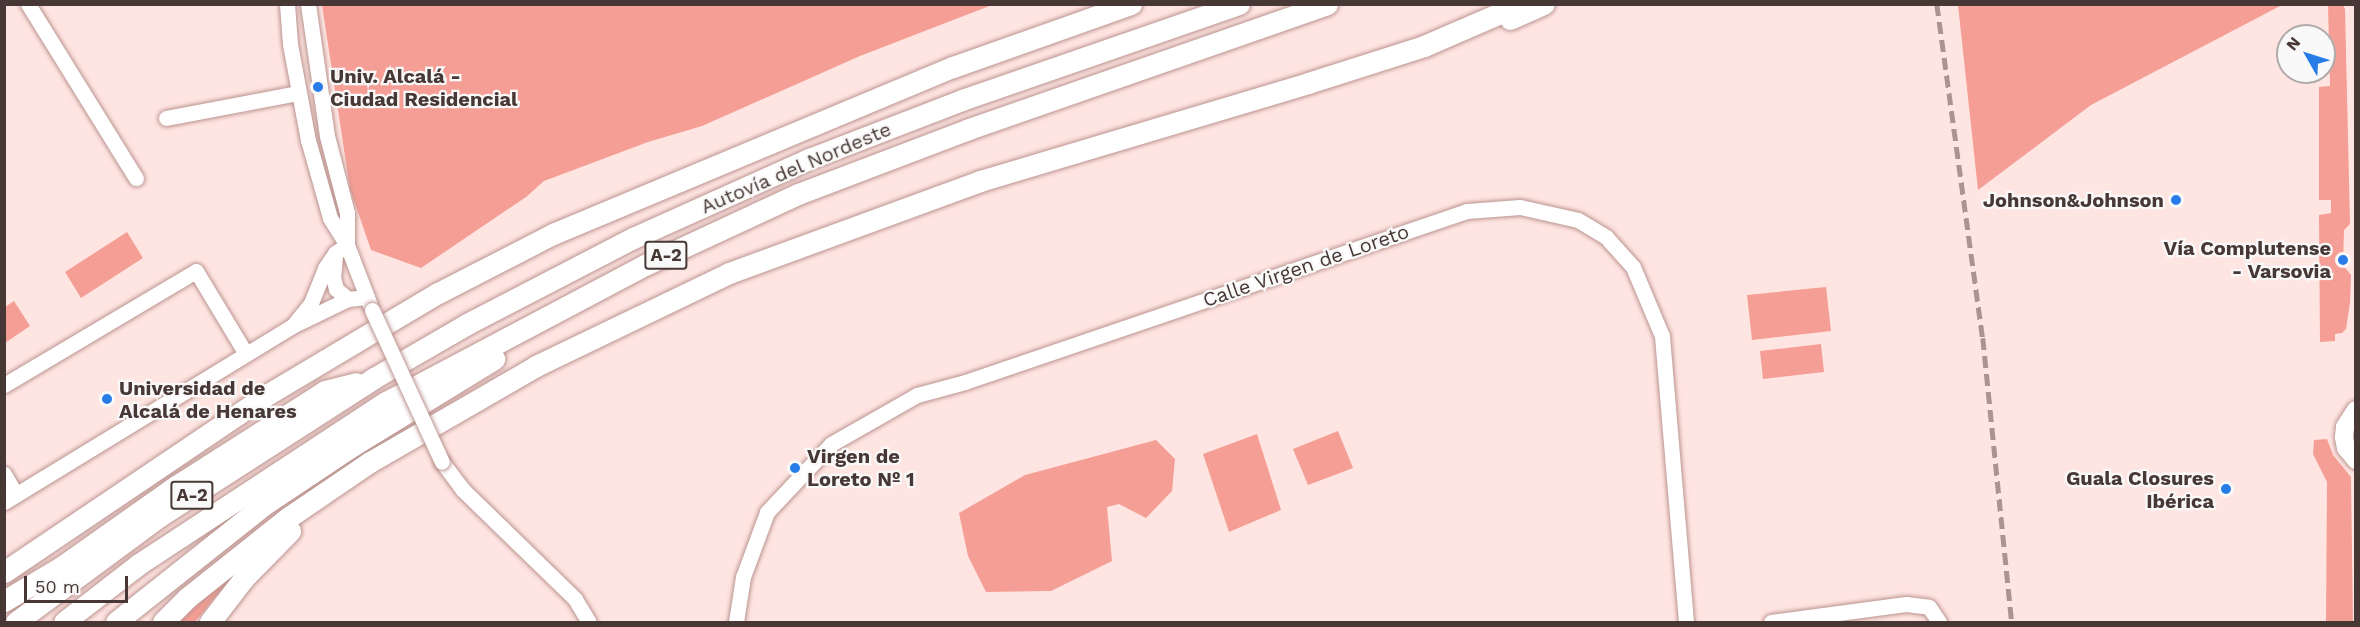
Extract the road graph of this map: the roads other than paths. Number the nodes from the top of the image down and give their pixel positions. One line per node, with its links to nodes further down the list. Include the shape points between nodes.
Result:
1 (28, 4): 12 (street)
2 (287, 4): 10 (street)
3 (308, 4): 13 (street, via 327,136 347,213)
4 (1131, 4): 26 (highway, via 953,67 553,234 438,293 265,396)
5 (1239, 4): 19 (highway, Autovía del Nordeste / A-2, via 962,100 809,159 633,238 467,324)
6 (1327, 4): 14 (highway, A-2, via 969,129 798,194)
7 (1521, 4): 9 (highway)
8 (1544, 4): 9 (highway, via 1518,17)
9 (1451, 35): 23 (highway, via 1308,84 980,181 729,273 536,366)
10 (298, 93): 11 (street); 13 (street)
11 (166, 118)
12 (136, 178)
13 (341, 249): 15 (street, via 333,277 336,289); 16 (street); 17 (street, via 325,268 311,303)
14 (647, 264): 29 (highway, A-2, via 386,402 139,564); 30 (highway, via 265,504)
15 (348, 299): 16 (street); 17 (street)
16 (370, 304): 33 (street, bridge, via 442,462 462,489 575,599)
17 (292, 326): 18 (street)
18 (246, 354): 20 (street, via 196,271); 25 (street)
19 (374, 378): 27 (highway, via 325,391); 28 (highway, A-2, via 160,516)
20 (4, 385)
21 (2355, 410): 22 (main road, via 2344,427 2346,448)
22 (2355, 460)
23 (370, 462): 31 (highway, via 289,517 187,598); 32 (highway, via 284,536)
24 (4, 474): 25 (street)
25 (10, 499)
26 (4, 572)
27 (4, 601)
28 (16, 622)
29 (64, 622)
30 (116, 622)
31 (163, 622)
32 (210, 622)
33 (589, 622)
34 (736, 622): 35 (street, Calle Virgen de Loreto, via 743,577 767,512 831,444 917,395 1467,211 1520,207 1578,220 1606,237 1633,267 1662,336)
35 (1686, 622)
36 (1771, 622): 37 (street, via 1906,604 1929,607)
37 (1940, 622)

